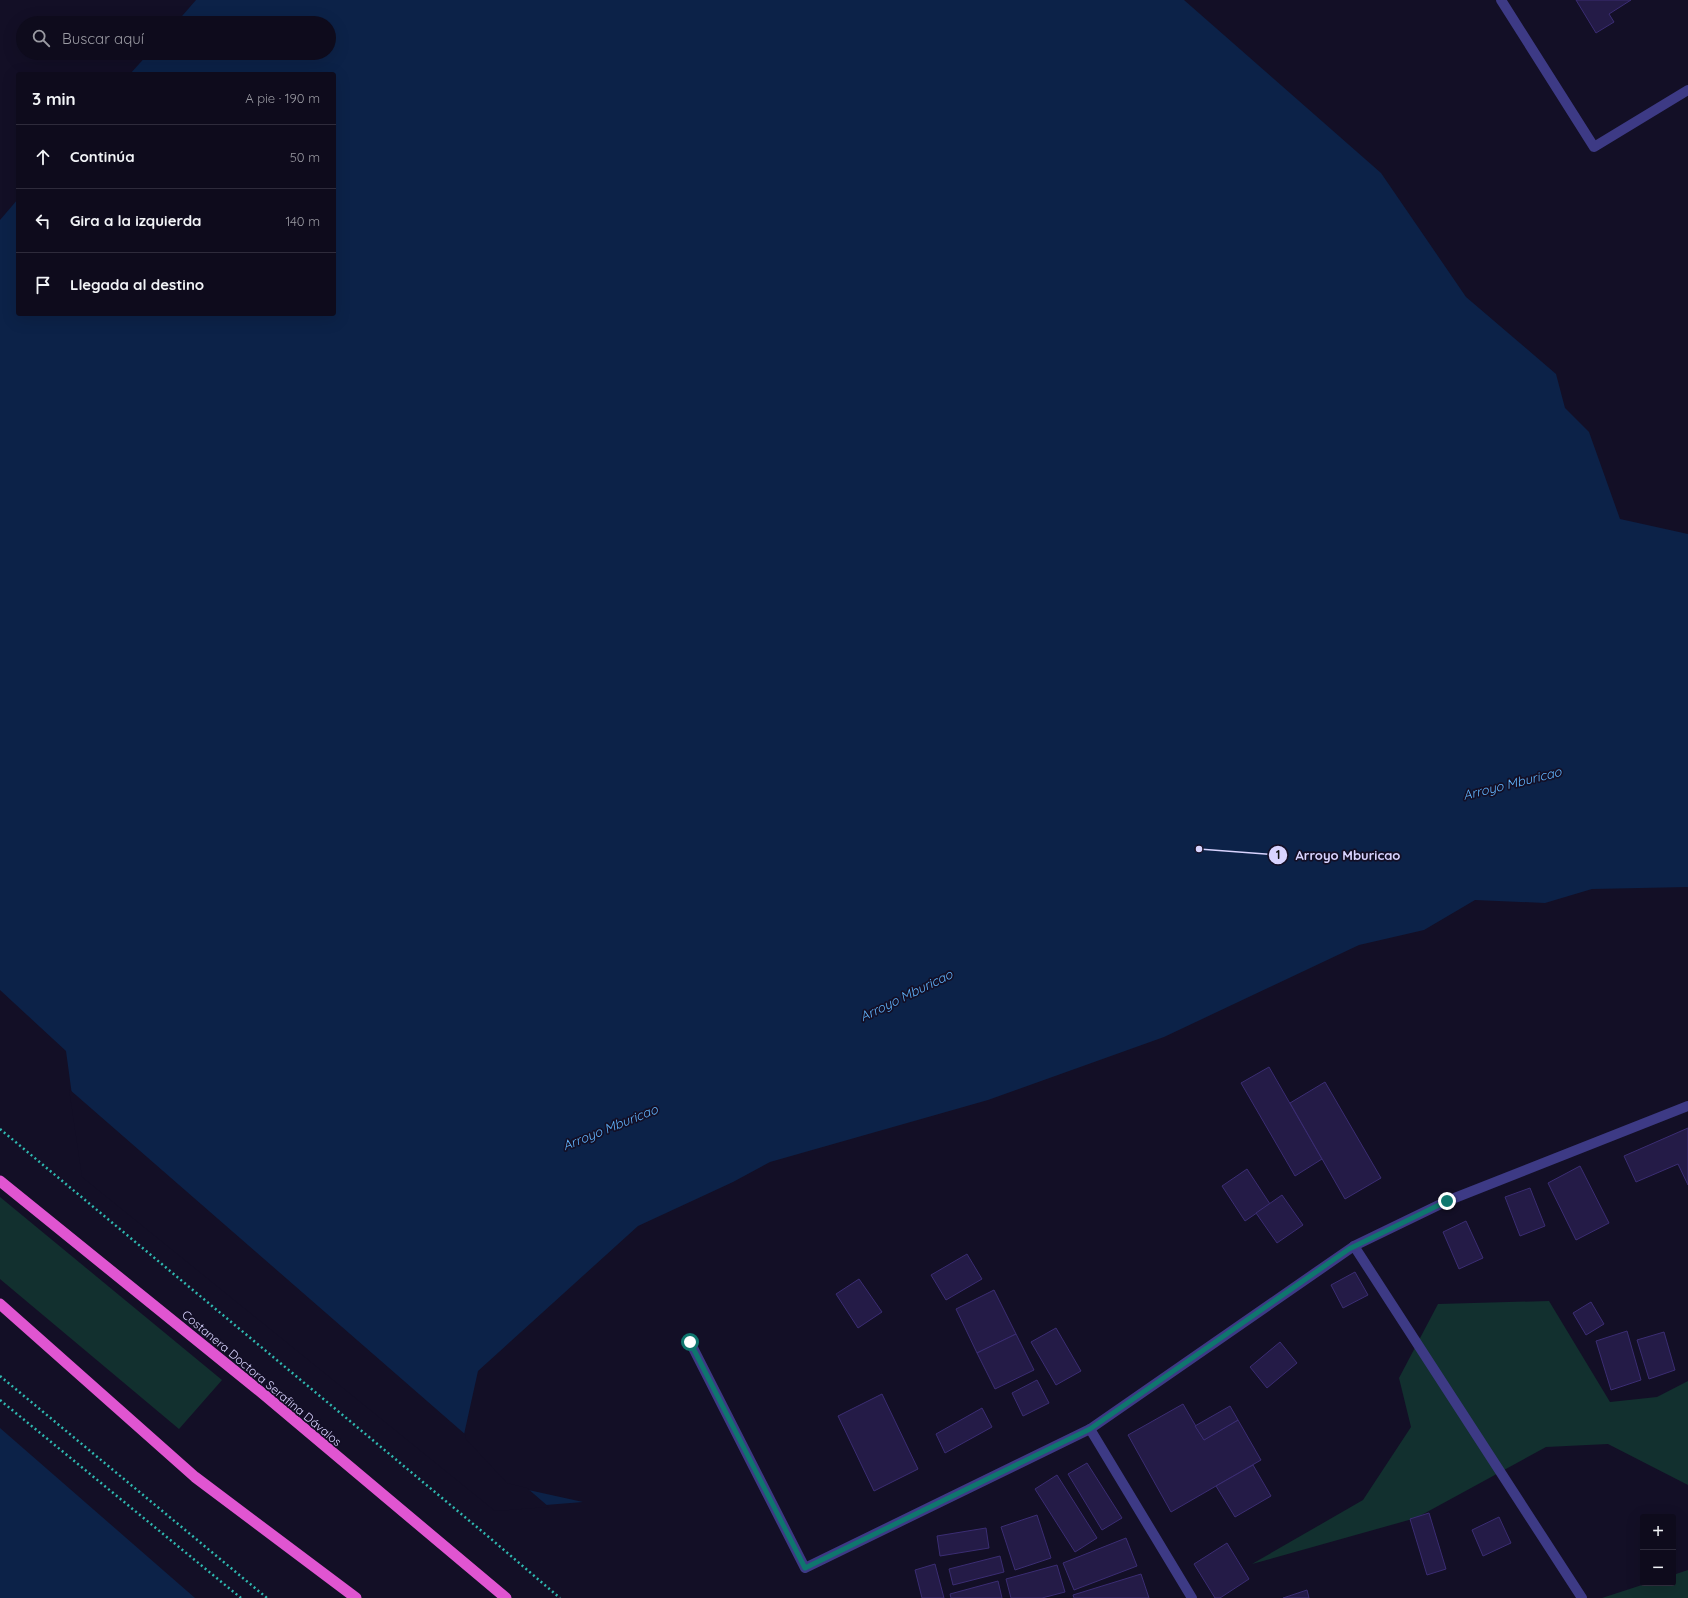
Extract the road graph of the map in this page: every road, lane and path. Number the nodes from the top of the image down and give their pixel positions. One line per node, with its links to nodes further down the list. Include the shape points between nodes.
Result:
1 (1501, 0): 2 (street, via 1594,147)
2 (1688, 90)
3 (1688, 1106): 6 (street, via 1447,1201)
4 (0, 1129): 16 (path)
5 (0, 1181): 15 (highway, Costanera Doctora Serafina Dávalos, via 262,1393)
6 (1354, 1246): 11 (street); 18 (street)
7 (0, 1304): 14 (highway, via 195,1477)
8 (690, 1342): 11 (street, via 805,1568)
9 (0, 1376): 13 (path)
10 (0, 1400): 12 (path)
11 (1090, 1429): 17 (street)
12 (241, 1598)
13 (267, 1598)
14 (356, 1598)
15 (506, 1598)
16 (560, 1598)
17 (1192, 1598)
18 (1582, 1598)

